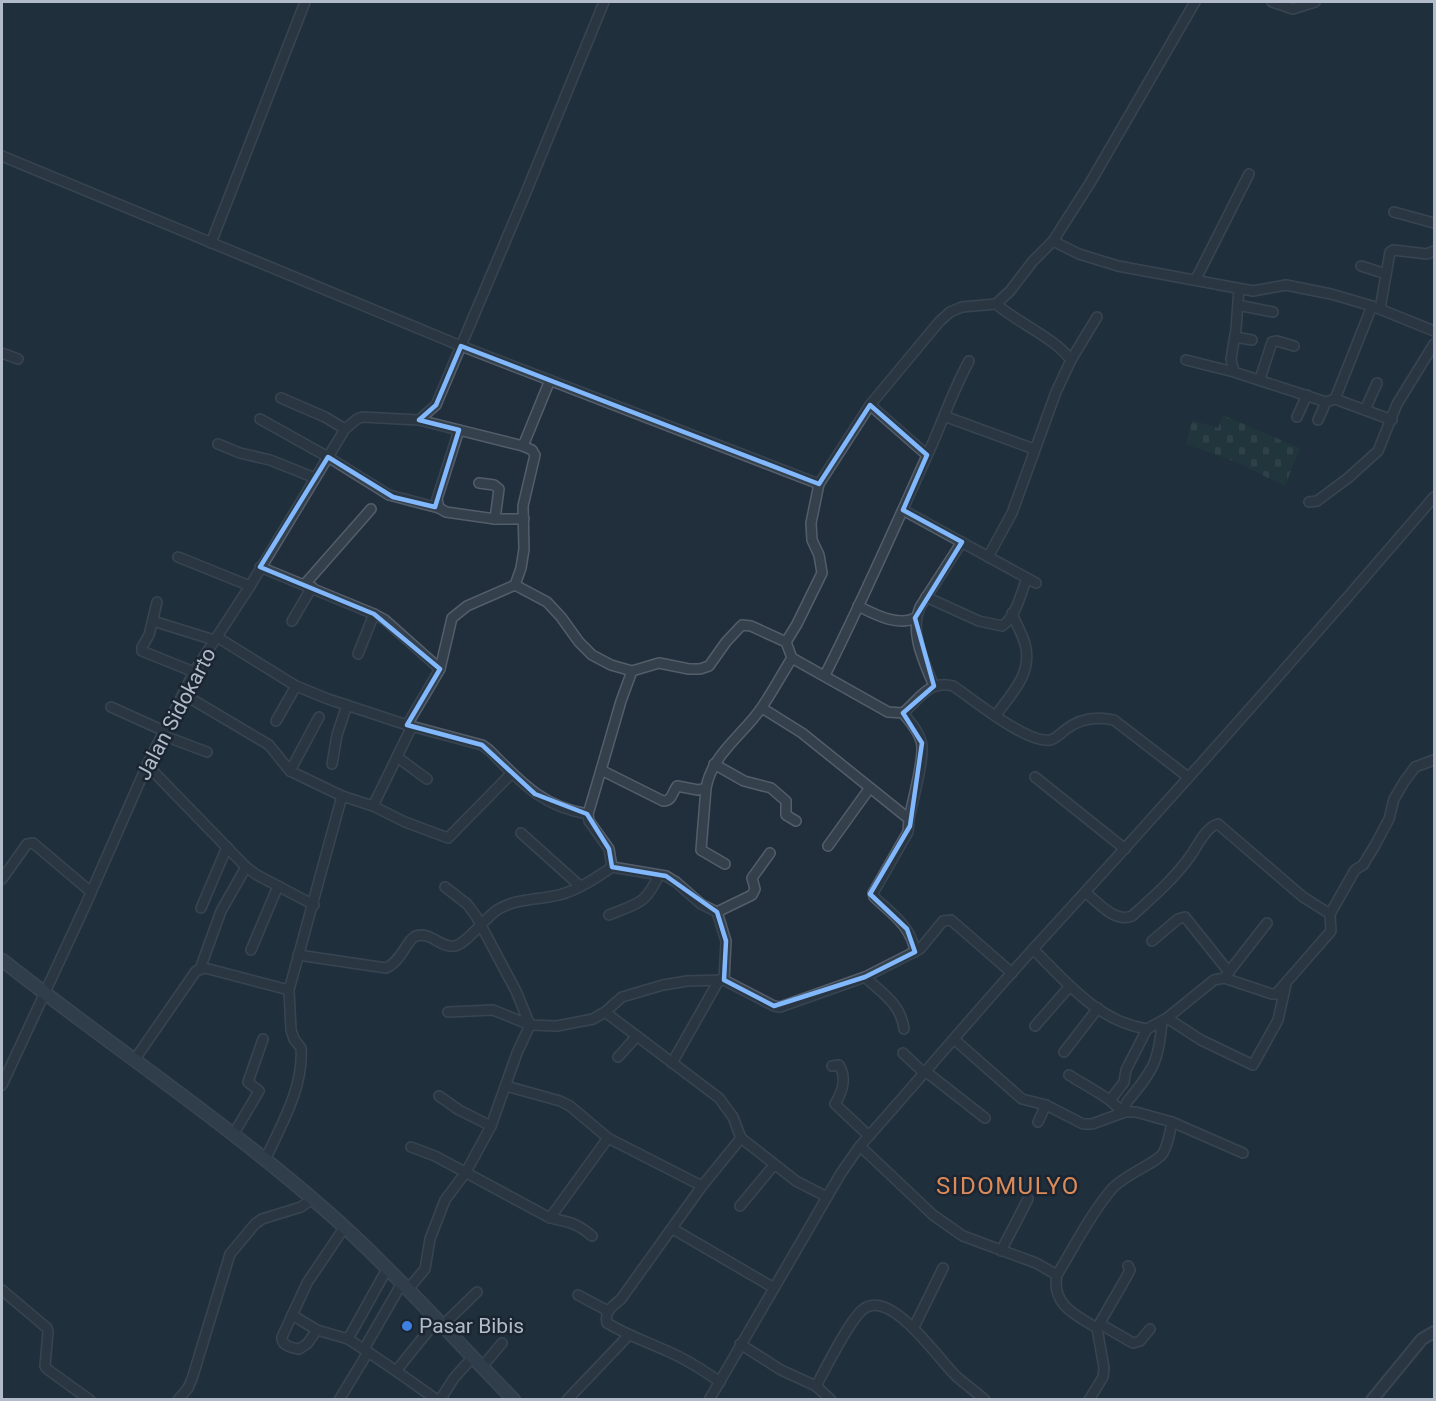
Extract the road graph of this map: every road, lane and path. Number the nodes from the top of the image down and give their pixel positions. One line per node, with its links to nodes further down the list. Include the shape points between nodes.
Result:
1 (304, 2): 11 (street)
2 (604, 2): 26 (street)
3 (1195, 2): 10 (street)
4 (1272, 2): 5 (street, via 1293,9)
5 (1314, 2)
6 (2, 156): 11 (street)
7 (1249, 174): 15 (street)
8 (1394, 212): 9 (street)
9 (1434, 224)
10 (1053, 241): 15 (street, via 1106,263); 17 (street)
11 (211, 243): 26 (street)
12 (1434, 251): 14 (street, via 1427,254 1394,250 1390,252)
13 (1361, 266): 14 (street)
14 (1386, 274): 19 (street)
15 (1196, 279): 16 (street)
16 (1239, 289): 18 (street); 19 (street, via 1259,291 1286,285)
17 (996, 304): 30 (street); 40 (street, via 950,312)
18 (1238, 305): 20 (street); 23 (street)
19 (1376, 307): 22 (street); 39 (street)
20 (1273, 312)
21 (1097, 317): 30 (street)
22 (1434, 331)
23 (1235, 337): 24 (street); 33 (street, via 1231,359)
24 (1252, 340)
25 (1434, 344): 47 (street, via 1397,404)
26 (461, 346): 35 (street); 45 (street, via 436,405)
27 (1294, 346): 34 (street, via 1273,341)
28 (2, 353): 29 (street)
29 (18, 359)
30 (1071, 360): 52 (street)
31 (1186, 360): 33 (street)
32 (969, 361): 42 (street)
33 (1234, 372): 34 (street)
34 (1260, 379): 37 (street)
35 (550, 380): 51 (street); 57 (street)
36 (1377, 383): 41 (street)
37 (1307, 395): 39 (street); 43 (street)
38 (281, 398): 48 (street)
39 (1331, 400): 41 (street); 46 (street)
40 (870, 405): 53 (street); 57 (street)
41 (1365, 410): 47 (street)
42 (944, 416): 52 (street); 53 (street)
43 (1297, 417)
44 (260, 419): 54 (street)
45 (419, 420): 48 (street, via 362,417); 49 (street)
46 (1318, 420)
47 (1392, 420): 59 (street, via 1378,451 1317,501)
48 (345, 429): 54 (street, Jalan Sidokarto)
49 (459, 430): 51 (street); 60 (street, via 437,499)
50 (218, 444): 55 (street)
51 (523, 446): 64 (street, via 535,455 523,506)
52 (1034, 449): 67 (street, via 1012,513)
53 (927, 455): 62 (street)
54 (328, 457): 55 (street, Jalan Sidokarto); 60 (street, via 393,497)
55 (315, 478): 68 (street, Jalan Sidokarto)
56 (479, 483): 63 (street, via 499,489)
57 (819, 484): 81 (street, via 811,523 822,573)
58 (1434, 497): 110 (street)
59 (1309, 502)
60 (439, 508): 63 (street)
61 (371, 509): 71 (street)
62 (903, 510): 65 (street); 74 (street)
63 (495, 519): 64 (street)
64 (524, 519): 69 (street, via 524,549)
65 (962, 543): 67 (street); 72 (street)
66 (178, 557): 70 (street)
67 (987, 557): 75 (street, via 1032,580)
68 (260, 567): 70 (street, Jalan Sidokarto); 71 (street)
69 (515, 585): 84 (street, via 455,614); 85 (street, via 548,602 592,655)
70 (250, 586): 80 (street, Jalan Sidokarto)
71 (308, 586): 76 (street); 79 (street)
72 (926, 597): 75 (street, via 997,626 1005,624); 77 (street)
73 (157, 602): 78 (street)
74 (858, 606): 77 (street, via 904,622); 87 (street)
75 (1012, 613): 95 (street, via 1025,643 1027,668 1020,685)
76 (374, 614): 82 (street); 84 (street)
77 (915, 618): 89 (street, via 923,658)
78 (153, 621): 80 (street); 86 (street, via 142,651)
79 (292, 621)
80 (216, 638): 86 (street, Jalan Sidokarto); 88 (street)
81 (786, 642): 83 (street); 85 (street, via 742,625 709,666 689,669 660,663)
82 (358, 654)
83 (792, 658): 87 (street); 93 (street)
84 (440, 669): 98 (street)
85 (632, 671): 106 (street)
86 (194, 672): 90 (street, Jalan Sidokarto)
87 (825, 675): 94 (street, via 888,712)
88 (296, 686): 91 (street); 97 (street)
89 (934, 686): 94 (street); 95 (street, via 953,686)
90 (183, 693): 99 (street, Jalan Sidokarto); 107 (street, via 269,745)
91 (347, 705): 98 (street); 103 (street)
92 (111, 707): 99 (street)
93 (762, 708): 104 (street); 113 (street, via 797,729)
94 (903, 713): 117 (street, via 922,743)
95 (996, 715): 110 (street, via 1024,735 1042,740 1054,738 1077,722 1091,718 1114,720)
96 (319, 717): 107 (street)
97 (276, 722)
98 (409, 726): 101 (street); 108 (street, via 482,745)
99 (163, 733): 100 (street); 105 (street, Jalan Sidokarto)
100 (207, 752)
101 (397, 757): 111 (street); 115 (street)
102 (1434, 760): 137 (street, via 1415,766 1404,782 1374,847)
103 (332, 764)
104 (714, 764): 112 (street); 118 (street, via 744,781 771,788 786,801 786,815)
105 (147, 765): 121 (street); 132 (street, Jalan Sidokarto)
106 (601, 770): 112 (street, via 663,801 670,800 676,786); 116 (street)
107 (291, 771): 114 (street)
108 (512, 773): 115 (street, via 448,838); 116 (street, via 535,794 568,811)
109 (1035, 777): 122 (street)
110 (1188, 777): 122 (street)
111 (427, 779)
112 (706, 788): 124 (street, via 701,850)
113 (870, 789): 117 (street); 120 (street)
114 (342, 796): 115 (street); 134 (street)
115 (373, 806)
116 (588, 814): 126 (street, via 609,849)
117 (909, 819): 144 (street, via 908,832 873,893 907,929)
118 (796, 821)
119 (521, 833): 130 (street)
120 (828, 846)
121 (227, 847): 125 (street); 135 (street)
122 (1125, 849): 133 (street)
123 (770, 853): 136 (street, via 752,878 752,895)
124 (726, 864)
125 (246, 867): 129 (street); 147 (street, via 221,911)
126 (612, 867): 127 (street); 130 (street)
127 (659, 875): 136 (street, via 676,882); 138 (street, via 644,900)
128 (2, 879): 132 (street, via 27,844 33,843)
129 (278, 886): 134 (street); 143 (street)
130 (580, 886): 140 (street, via 560,894 521,900 498,910)
131 (445, 887): 140 (street, via 467,904)
132 (91, 892): 155 (street, Jalan Sidokarto)
133 (1086, 893): 137 (street, via 1117,917 1132,916 1174,877 1218,824 1303,897); 142 (street)
134 (314, 905): 145 (street)
135 (201, 908)
136 (717, 912): 151 (street, via 726,941)
137 (1329, 914): 152 (street, via 1331,931)
138 (609, 915)
139 (1267, 923): 149 (street)
140 (479, 925): 145 (street, via 455,946 426,936 413,937 395,964 386,968); 160 (street)
141 (1152, 941): 149 (street, via 1185,917)
142 (1034, 949): 148 (street); 153 (street)
143 (251, 950)
144 (915, 951): 148 (street, via 943,921 951,921); 150 (street)
145 (298, 955): 154 (street)
146 (2, 960): 155 (main road)
147 (200, 969): 154 (street); 170 (street)
148 (1012, 974): 166 (street)
149 (1226, 975): 152 (street, via 1272,994); 159 (street, via 1214,980)
150 (865, 977): 151 (street, via 777,1007); 162 (street, via 894,1003 903,1018)
151 (722, 980): 158 (street, via 687,981 638,991 616,1000); 171 (street)
152 (1286, 984): 159 (street, via 1278,1020 1253,1065)
153 (1070, 986): 156 (street); 161 (street)
154 (289, 990): 192 (street, via 291,1030 302,1054 292,1102)
155 (45, 994): 170 (main road); 175 (street, Jalan Sidokarto)
156 (1098, 1008): 163 (street, via 1119,1022); 167 (street)
157 (448, 1012): 160 (street, via 493,1010)
158 (605, 1012): 160 (street, via 593,1019 557,1026); 164 (street)
159 (1165, 1020): 163 (street); 180 (street, via 1151,1073 1127,1102)
160 (530, 1025): 176 (street)
161 (1035, 1026)
162 (904, 1029)
163 (1147, 1029): 178 (street, via 1124,1082)
164 (637, 1036): 169 (street); 171 (street)
165 (262, 1038): 185 (street, via 248,1082 259,1091)
166 (955, 1040): 173 (street); 179 (street, via 1022,1099)
167 (1064, 1052)
168 (903, 1053): 173 (street)
169 (618, 1057)
170 (135, 1059): 185 (main road)
171 (672, 1062): 188 (street, via 720,1098)
172 (832, 1066): 186 (street, via 838,1065 843,1074 843,1087 835,1104)
173 (924, 1072): 181 (street); 186 (street)
174 (1069, 1075): 178 (street)
175 (2, 1085)
176 (506, 1086): 184 (street); 187 (street, via 570,1106)
177 (439, 1096): 184 (street)
178 (1111, 1100): 180 (street)
179 (1046, 1105): 180 (street, via 1088,1125); 182 (street)
180 (1124, 1112): 183 (street)
181 (985, 1118)
182 (1038, 1122)
183 (1172, 1122): 191 (street); 208 (street, via 1164,1153 1113,1187)
184 (491, 1126): 194 (street)
185 (233, 1135): 192 (main road)
186 (869, 1136): 189 (street)
187 (608, 1138): 195 (street); 200 (street)
188 (741, 1138): 193 (street); 195 (street)
189 (861, 1146): 196 (street); 204 (street, via 933,1215 963,1236)
190 (411, 1147): 194 (street)
191 (1243, 1153)
192 (265, 1160): 197 (main road)
193 (774, 1165): 196 (street); 199 (street)
194 (466, 1172): 200 (street); 209 (street, via 445,1200 430,1239 425,1269)
195 (702, 1186): 202 (street)
196 (827, 1197): 210 (street)
197 (312, 1199): 201 (main road); 233 (street, via 301,1207 262,1219 230,1254 192,1379)
198 (1028, 1199): 204 (street)
199 (740, 1206)
200 (550, 1218): 203 (street, via 580,1226)
201 (344, 1228): 207 (main road); 215 (street, via 319,1263)
202 (673, 1229): 210 (street); 214 (street)
203 (592, 1236)
204 (1001, 1251): 208 (street)
205 (1128, 1266): 217 (street, via 1127,1276)
206 (943, 1268): 218 (street)
207 (387, 1269): 209 (main road); 223 (street)
208 (1057, 1275): 217 (street, via 1059,1301 1072,1313)
209 (405, 1286): 216 (main road); 226 (street)
210 (774, 1288): 225 (street)
211 (2, 1290): 232 (street, via 47,1328 47,1369)
212 (477, 1292): 216 (street)
213 (578, 1295): 214 (street)
214 (608, 1311): 222 (street, via 608,1323)
215 (292, 1315): 220 (street); 220 (street, via 282,1337 284,1344 299,1349)
216 (440, 1323): 227 (main road); 229 (street)
217 (1098, 1326): 219 (street, via 1133,1343); 241 (street, via 1103,1377)
218 (914, 1327): 231 (street, via 883,1307 864,1308); 240 (street, via 956,1375)
219 (1150, 1329)
220 (317, 1330): 223 (street)
221 (1433, 1331): 242 (street)
222 (628, 1336): 230 (street, via 669,1351); 237 (street)
223 (348, 1339): 226 (street)
224 (502, 1343): 228 (street)
225 (740, 1344): 230 (street); 231 (street)
226 (366, 1351): 229 (street); 234 (street)
227 (472, 1358): 228 (main road); 235 (street)
228 (482, 1367): 236 (main road)
229 (396, 1371): 235 (street)
230 (720, 1382): 238 (street)
231 (816, 1386): 239 (street)
232 (90, 1400)
233 (178, 1400)
234 (339, 1400)
235 (438, 1400)
236 (514, 1400)
237 (567, 1400)
238 (710, 1400)
239 (831, 1400)
240 (985, 1400)
241 (1089, 1400)
242 (1372, 1400)

